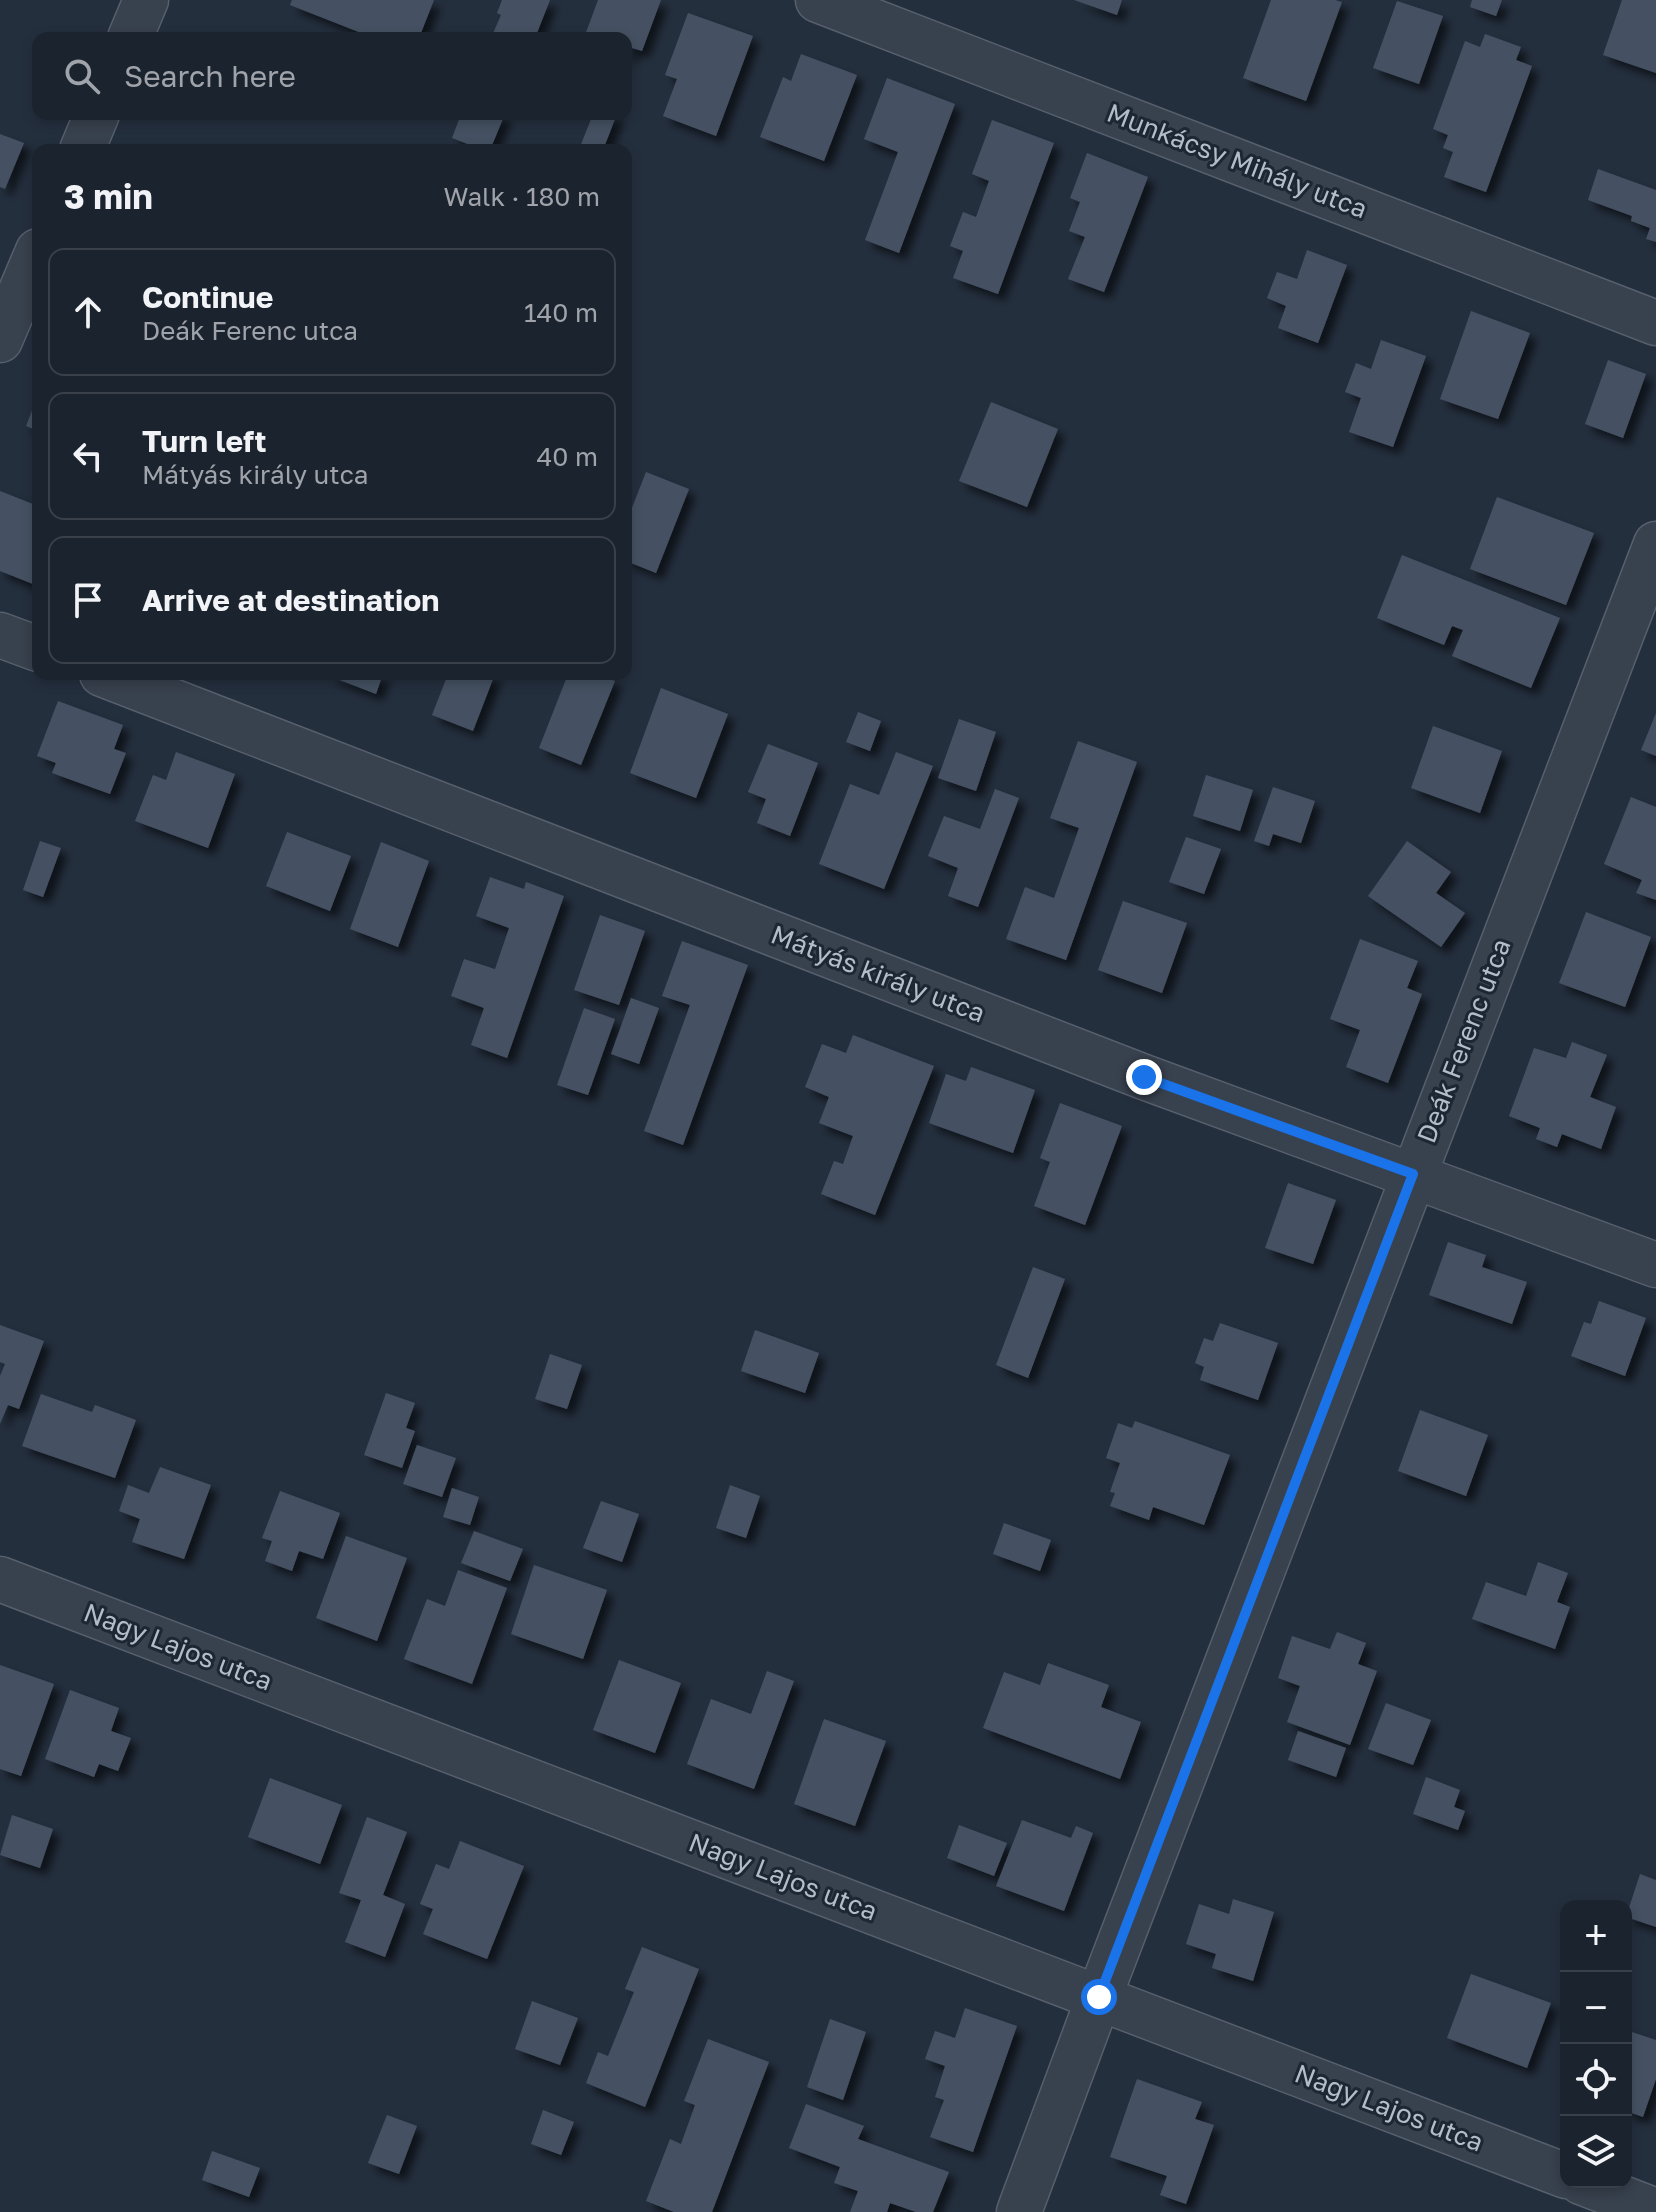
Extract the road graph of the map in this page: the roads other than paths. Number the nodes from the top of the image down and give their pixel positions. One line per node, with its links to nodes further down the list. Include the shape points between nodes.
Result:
1 (146, 0): 3 (street)
2 (818, 0): 7 (street, Munkácsy Mihály utca)
3 (133, 32)
4 (94, 120): 5 (street)
5 (84, 144)
6 (32, 265): 8 (street)
7 (1656, 323)
8 (0, 340)
9 (1656, 544): 13 (street, Deák Ferenc utca)
10 (0, 635): 11 (street)
11 (32, 647)
12 (118, 680): 13 (street, Mátyás király utca, via 1144,1077)
13 (1413, 1174): 14 (street, Mátyás király utca); 16 (street, Deák Ferenc utca)
14 (1656, 1265)
15 (0, 1579): 16 (street, Nagy Lajos utca)
16 (1099, 1997): 17 (street, Nagy Lajos utca); 20 (street, Deák Ferenc utca)
17 (1560, 2174)
18 (1597, 2188): 19 (street)
19 (1656, 2211)
20 (1019, 2212)

